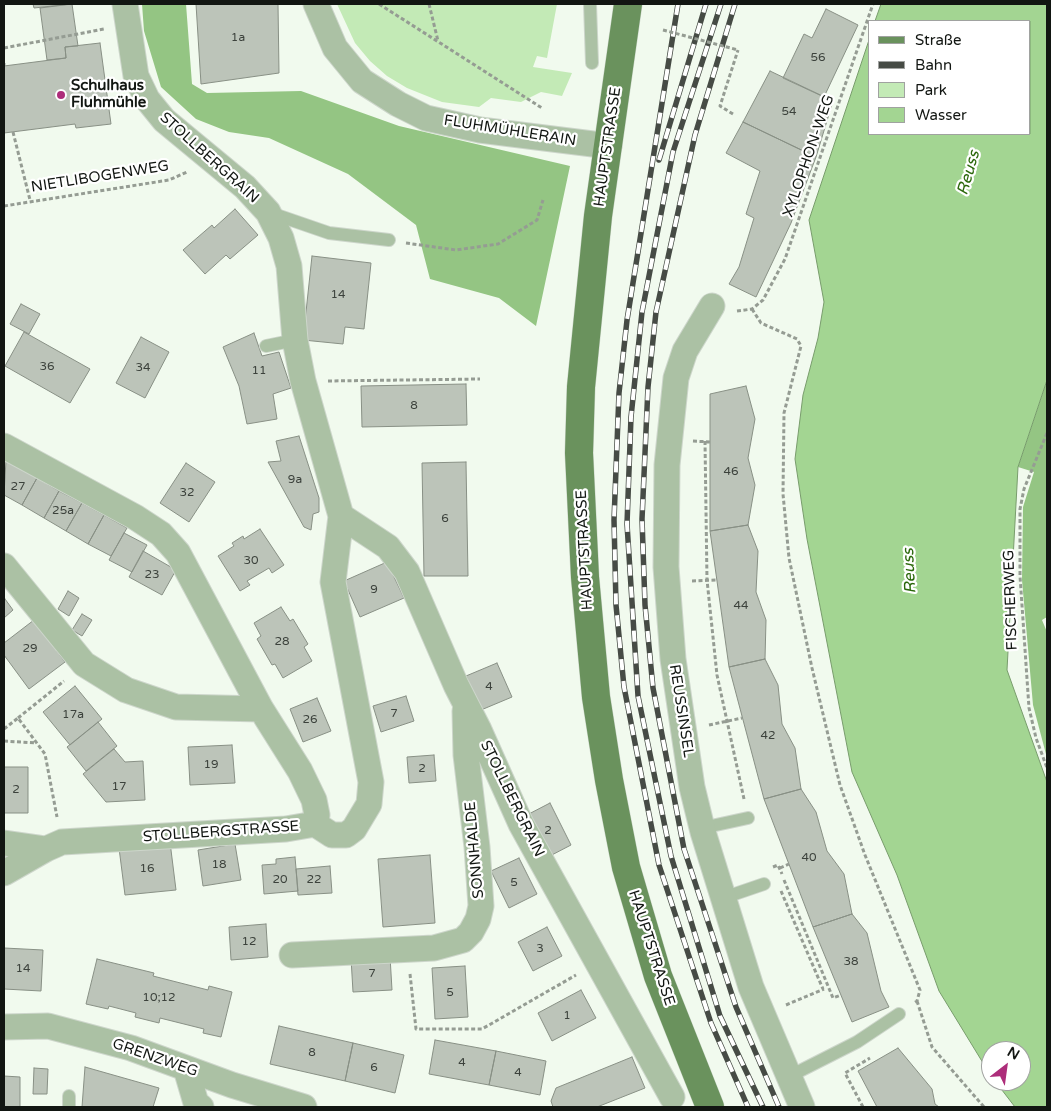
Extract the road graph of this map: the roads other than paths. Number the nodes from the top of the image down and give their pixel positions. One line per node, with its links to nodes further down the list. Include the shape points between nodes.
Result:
1 (125, 4): 7 (street, STOLLBERGRAIN, via 136,76 146,99 164,120 245,186)
2 (316, 4): 6 (street, FLUHMÜHLERAIN, via 335,48 362,82 420,114 480,130)
3 (590, 4): 5 (lane)
4 (628, 4): 6 (main road, HAUPTSTRASSE)
5 (592, 62)
6 (609, 146): 30 (main road, HAUPTSTRASSE, via 590,284 581,396 579,453 584,577 596,696 626,867 658,976)
7 (268, 212): 8 (lane, via 329,233); 10 (street, STOLLBERGRAIN, via 281,238 289,266)
8 (389, 240)
9 (712, 306): 19 (street, REUSSINSEL, via 684,351 676,378 667,465 666,567 673,659 692,787)
10 (295, 340): 11 (lane); 13 (street, STOLLBERGRAIN, via 303,381)
11 (266, 346)
12 (4, 446): 16 (street, STOLLBERGSTRASSE, via 161,534 178,553)
13 (341, 516): 15 (street, STOLLBERGRAIN, via 388,547 407,572); 18 (street, STOLLBERGRAIN, via 333,582 371,782 369,804 354,829 346,835 332,835)
14 (4, 566): 16 (street, via 84,664 126,690 176,707)
15 (465, 703): 25 (street, SONNHALDE, via 466,755 481,906 471,932 463,940 434,948); 31 (street, STOLLBERGRAIN, via 521,824)
16 (261, 709): 18 (street, STOLLBERGSTRASSE, via 314,800)
17 (748, 818): 19 (lane)
18 (315, 824): 21 (street, STOLLBERGSTRASSE, via 286,829)
19 (702, 828): 24 (street, REUSSINSEL)
20 (4, 843): 21 (street)
21 (54, 846): 22 (street, STOLLBERGSTRASSE)
22 (4, 873)
23 (764, 884): 24 (lane)
24 (723, 898): 29 (street, REUSSINSEL, via 751,987)
25 (292, 956)
26 (899, 1014): 29 (lane, via 857,1042)
27 (4, 1027): 28 (street, GRENZWEG, via 48,1026 131,1048)
28 (186, 1069): 32 (street, via 196,1103); 33 (street, GRENZWEG)
29 (788, 1077): 34 (street, REUSSINSEL)
30 (704, 1096): 31 (street)
31 (662, 1102)
32 (202, 1107)
33 (304, 1107)
34 (802, 1107)

